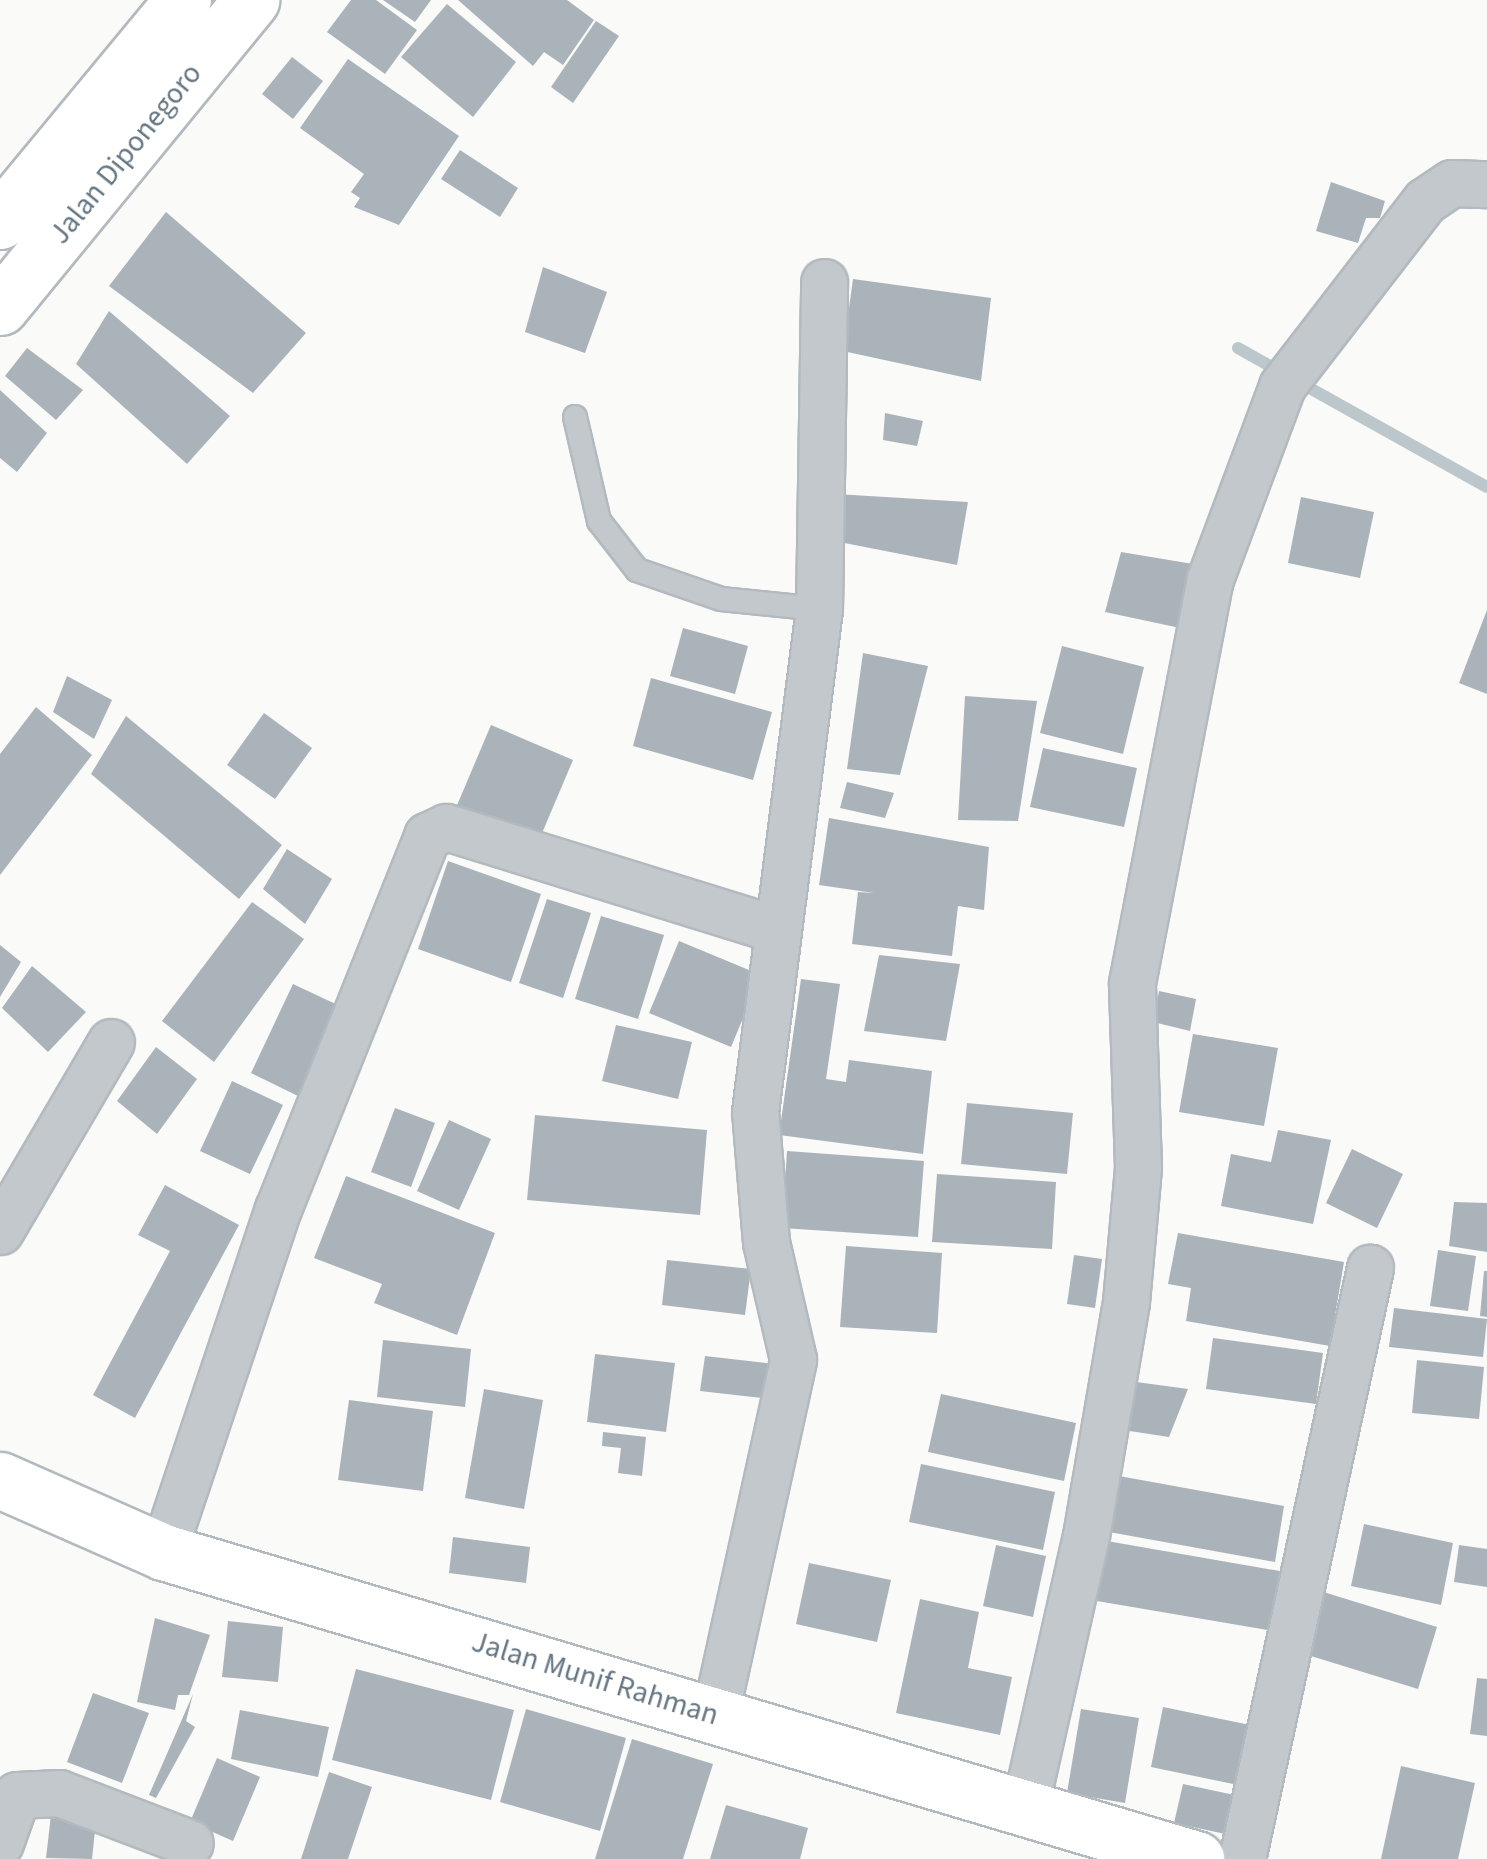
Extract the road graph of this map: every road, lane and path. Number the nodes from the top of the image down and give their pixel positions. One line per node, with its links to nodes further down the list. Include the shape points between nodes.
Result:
1 (182, 0): 4 (main road, Jalan Diponegoro)
2 (252, 0): 6 (main road, Jalan Diponegoro)
3 (1487, 184): 16 (street, via 1452,183 1424,201 1288,378 1210,579 1142,898 1126,1302 1086,1536)
4 (0, 221)
5 (824, 282): 8 (street)
6 (0, 307)
7 (575, 418): 8 (lane, via 599,521 637,570 721,599)
8 (819, 609): 9 (street)
9 (776, 929): 14 (street, via 446,828 427,836 278,1209); 15 (street, via 755,1112 758,1185 793,1359)
10 (111, 1042): 11 (street)
11 (0, 1232)
12 (1370, 1268): 21 (street)
13 (0, 1480): 14 (main road, Jalan Munif Rahman)
14 (163, 1552): 15 (main road, Jalan Munif Rahman)
15 (715, 1715): 16 (main road, Jalan Munif Rahman)
16 (1025, 1806): 19 (main road, Jalan Munif Rahman)
17 (0, 1843): 18 (street, via 17,1795 59,1793)
18 (190, 1843)
19 (1133, 1850): 20 (main road, Jalan Munif Rahman)
20 (1196, 1859)
21 (1242, 1859)

